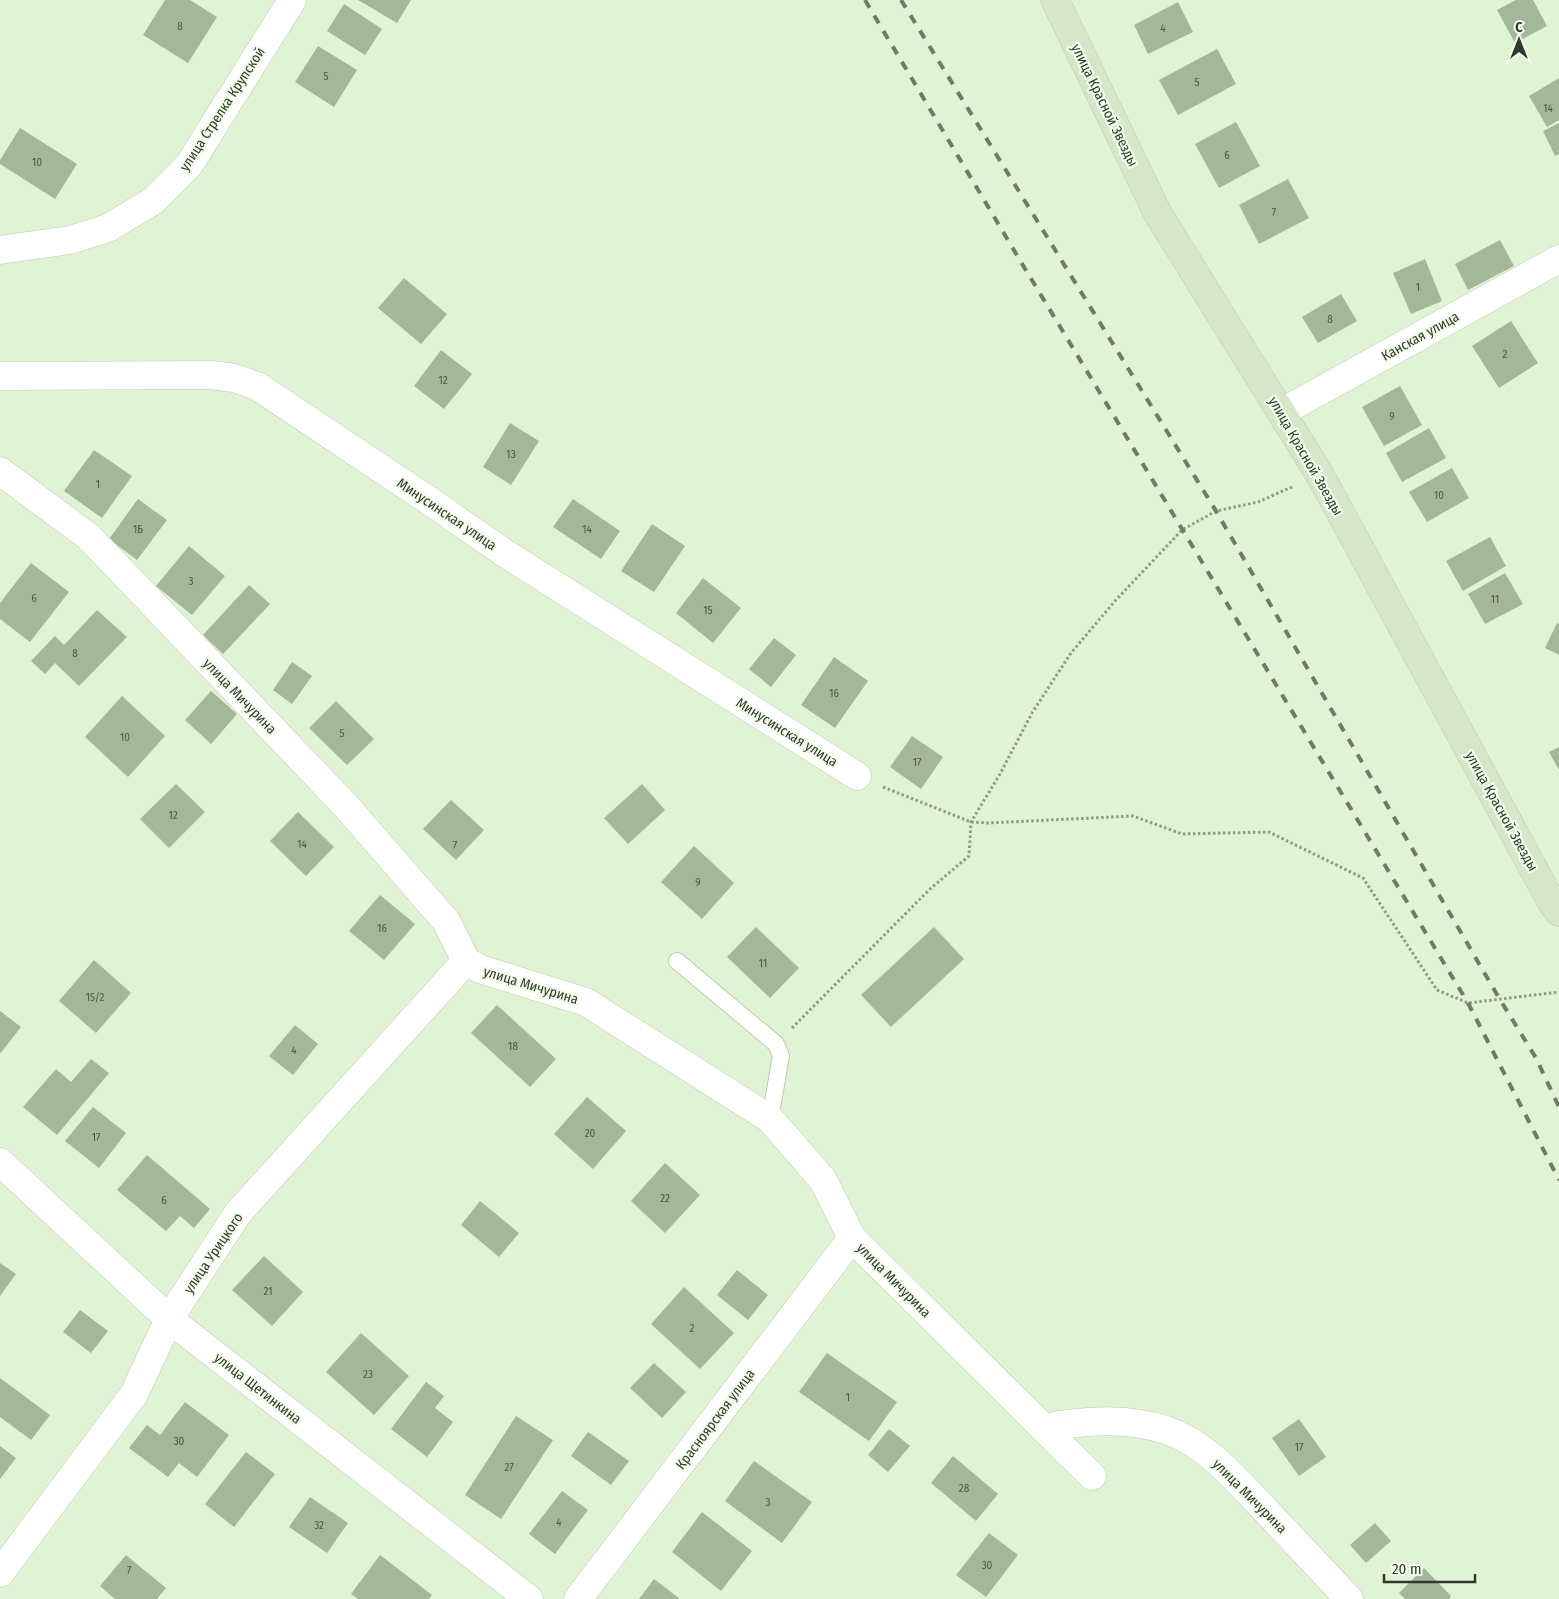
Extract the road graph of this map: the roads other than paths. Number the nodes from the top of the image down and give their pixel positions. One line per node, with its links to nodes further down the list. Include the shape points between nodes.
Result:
1 (292, 0): 3 (street, улица Стрелка Крупской, via 189,165 153,201 99,231 70,240)
2 (1055, 0): 6 (street, улица Красной Звезды, via 1158,214)
3 (0, 250)
4 (1559, 259): 6 (street, Канская улица)
5 (0, 376): 8 (street, Минусинская улица, via 211,375 257,386 503,552)
6 (1282, 412): 9 (street, улица Красной Звезды, via 1320,475)
7 (0, 471): 10 (street, улица Мичурина, via 89,537 346,806 446,921)
8 (857, 776)
9 (1559, 912)
10 (466, 961): 12 (street, улица Мичурина, via 480,970 586,1002); 15 (street, улица Урицкого, via 238,1213)
11 (677, 961): 12 (lane, via 776,1044 781,1056)
12 (770, 1119): 14 (street, улица Мичурина, via 823,1180)
13 (0, 1162): 15 (street, улица Щетинкина)
14 (852, 1238): 16 (street, улица Мичурина); 20 (street, Красноярская улица)
15 (170, 1319): 18 (street, улица Урицкого, via 134,1394); 19 (street, улица Щетинкина)
16 (1043, 1428): 17 (street, улица Мичурина); 21 (street, улица Мичурина, via 1099,1421 1137,1424 1167,1430 1190,1441 1220,1463)
17 (1092, 1476)
18 (0, 1573)
19 (529, 1599)
20 (578, 1599)
21 (1349, 1599)

